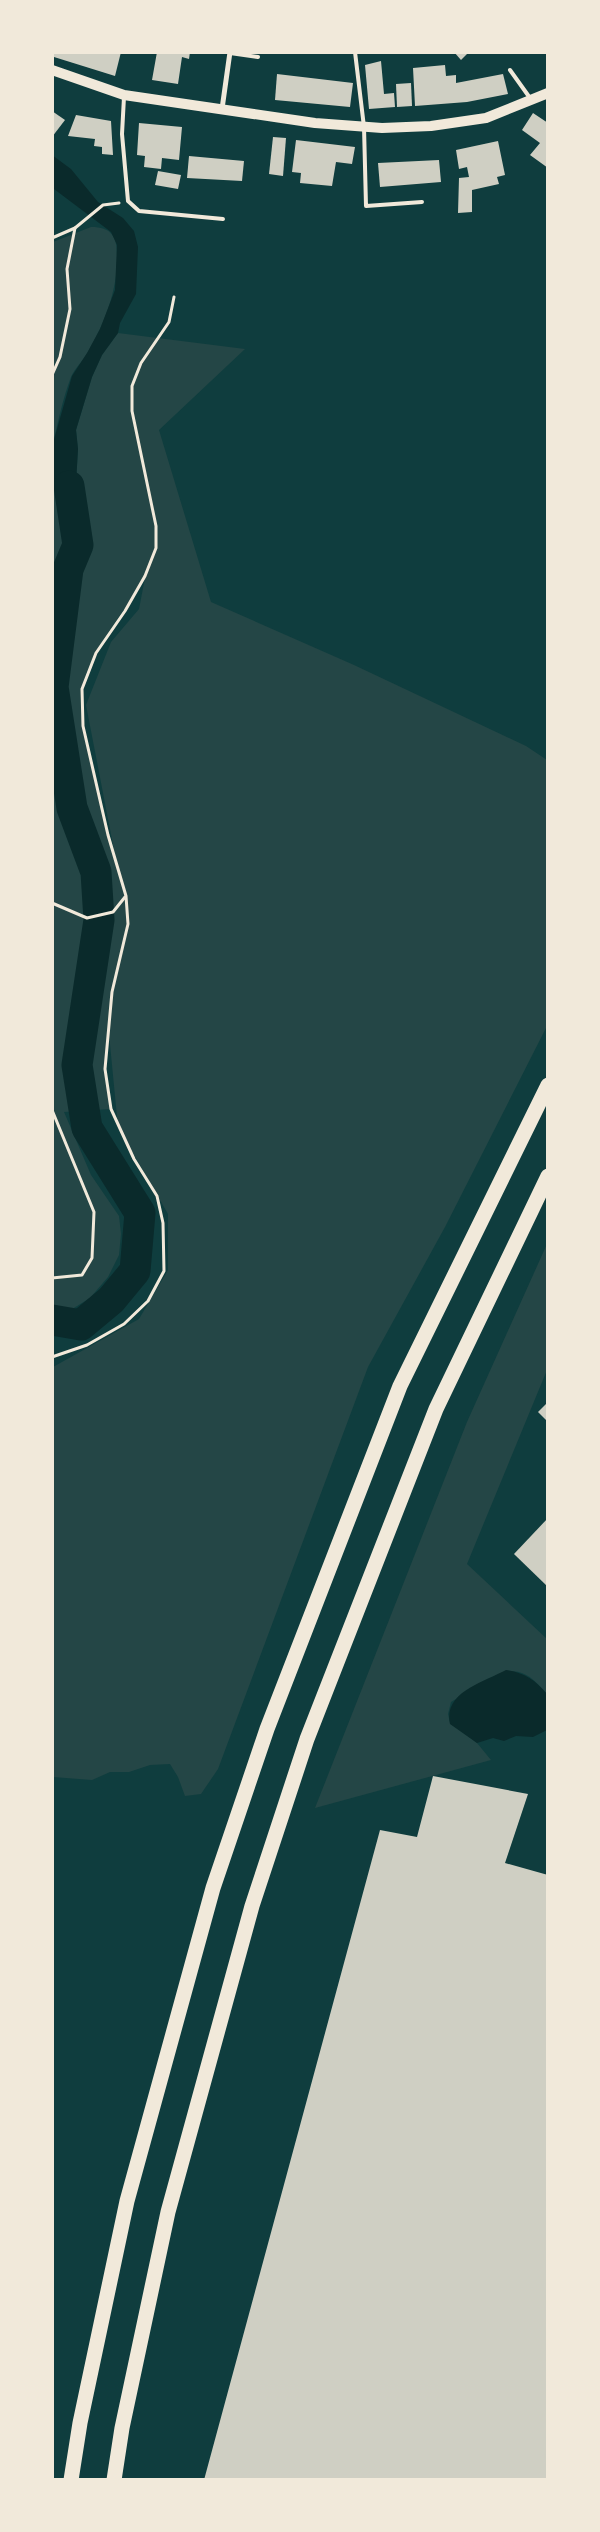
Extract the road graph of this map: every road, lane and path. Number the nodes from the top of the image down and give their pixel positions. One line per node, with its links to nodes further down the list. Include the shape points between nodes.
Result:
1 (355, 52): 10 (lane)
2 (230, 53): 3 (lane); 9 (street)
3 (258, 57)
4 (52, 70): 7 (main road)
5 (510, 70): 8 (lane)
6 (548, 93): 8 (main road)
7 (124, 95): 9 (main road); 11 (lane, via 122,134)
8 (531, 100): 10 (main road, via 486,118 431,126)
9 (222, 111): 10 (main road)
10 (364, 127): 12 (lane, via 366,206)
11 (128, 201): 13 (lane, via 139,211); 14 (path, via 103,204)
12 (422, 202)
13 (223, 219)
14 (75, 228): 15 (path); 17 (path, via 67,269 70,309 60,357)
15 (52, 238)
16 (174, 297): 18 (path, via 169,322 141,363 132,386 132,411 156,526 156,548 145,576 96,653 82,689 83,726)
17 (52, 375)
18 (126, 896): 19 (path, via 113,912 87,918); 24 (path, via 128,924 112,992 105,1069 112,1109 134,1160 156,1196 163,1223 164,1271 148,1301 124,1324 87,1345)
19 (52, 903)
20 (548, 1085): 25 (highway, via 400,1386 267,1729 213,1888 127,2200 80,2423)
21 (52, 1110): 23 (path, via 94,1212 92,1258 82,1275)
22 (548, 1176): 26 (highway, via 436,1409 307,1739 252,1906 168,2212)
23 (52, 1278)
24 (52, 1357)
25 (72, 2480)
26 (114, 2480)

